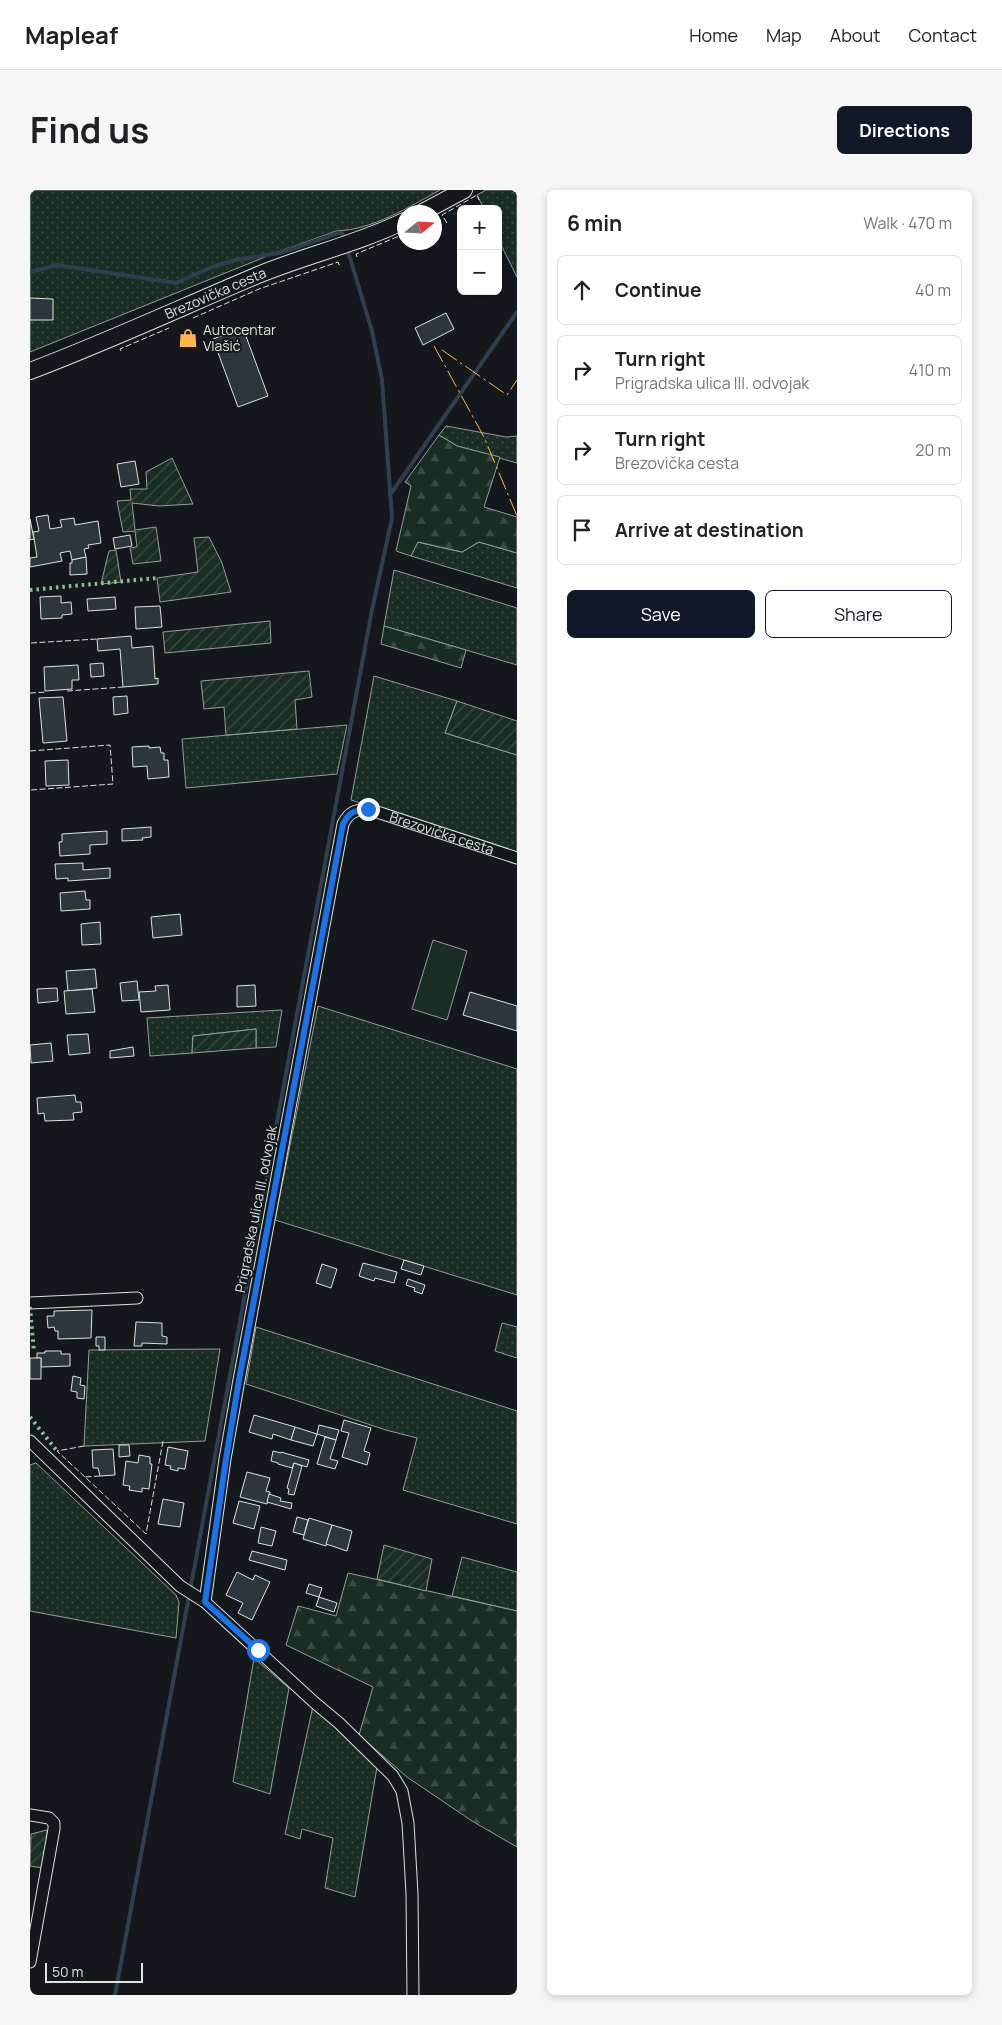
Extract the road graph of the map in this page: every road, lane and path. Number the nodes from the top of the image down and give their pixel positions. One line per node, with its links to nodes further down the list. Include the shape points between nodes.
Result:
1 (464, 190): 2 (main road)
2 (436, 205)
3 (397, 224): 4 (main road, Brezovička cesta, via 258,275 70,357)
4 (30, 371)
5 (343, 824): 6 (street, Brezovička cesta, via 355,810 368,809); 10 (street, Prigradska ulica III. odvojak)
6 (517, 858)
7 (137, 1298): 8 (street)
8 (30, 1303)
9 (30, 1441): 10 (street, via 180,1586)
10 (201, 1599): 13 (street, via 340,1723 393,1776 402,1791 408,1822 412,1894)
11 (30, 1814): 12 (street, via 54,1822)
12 (30, 1962)
13 (413, 1995)

